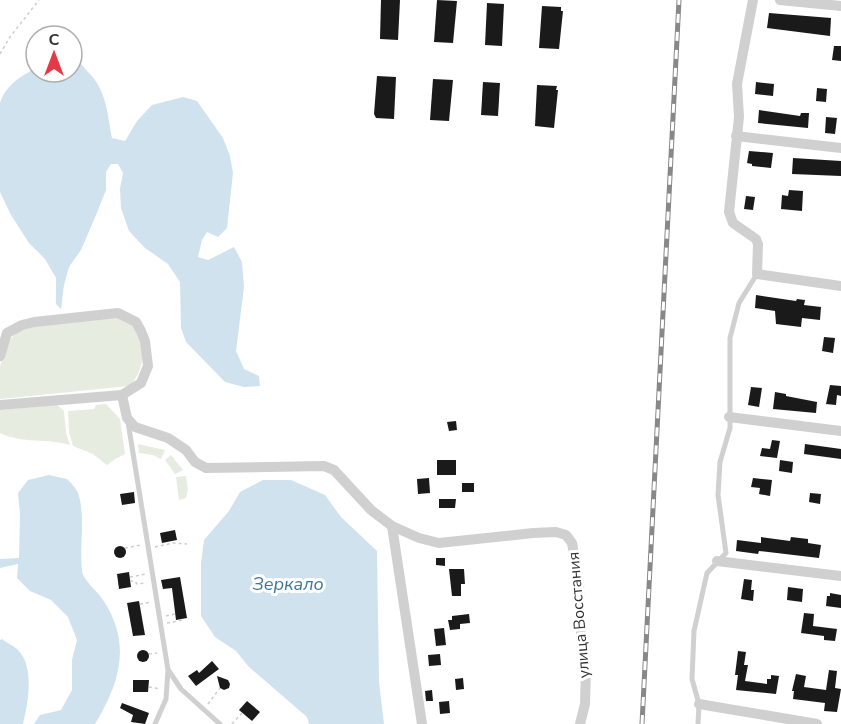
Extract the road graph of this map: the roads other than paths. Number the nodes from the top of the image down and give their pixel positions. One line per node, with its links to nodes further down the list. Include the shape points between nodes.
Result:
1 (753, 0): 4 (street, via 737,84)
2 (780, 0): 3 (street)
3 (841, 6)
4 (736, 136): 5 (street); 6 (street, via 729,212 733,224 756,239)
5 (841, 148)
6 (757, 274): 7 (street); 11 (lane, via 734,317)
7 (841, 286)
8 (0, 356): 9 (street, via 7,333 21,325 118,313 136,322 145,340 148,366 141,382)
9 (122, 395): 10 (street); 12 (street)
10 (0, 405)
11 (729, 417): 13 (street); 15 (lane, via 718,495 726,552)
12 (127, 418): 14 (street, улица Восстания, via 135,427 168,438 206,468 324,466 334,470 371,510); 17 (lane)
13 (841, 431)
14 (393, 526): 21 (street); 22 (street, улица Восстания, via 439,543 533,533 566,535 572,543 579,581 586,669)
15 (717, 561): 16 (street); 18 (lane, via 707,573 694,631 692,679)
16 (841, 576)
17 (168, 670): 19 (lane, via 166,699); 20 (lane, via 181,689)
18 (699, 705): 23 (lane); 24 (street)
19 (155, 724)
20 (220, 724)
21 (422, 724)
22 (580, 724)
23 (698, 724)
24 (817, 724)

